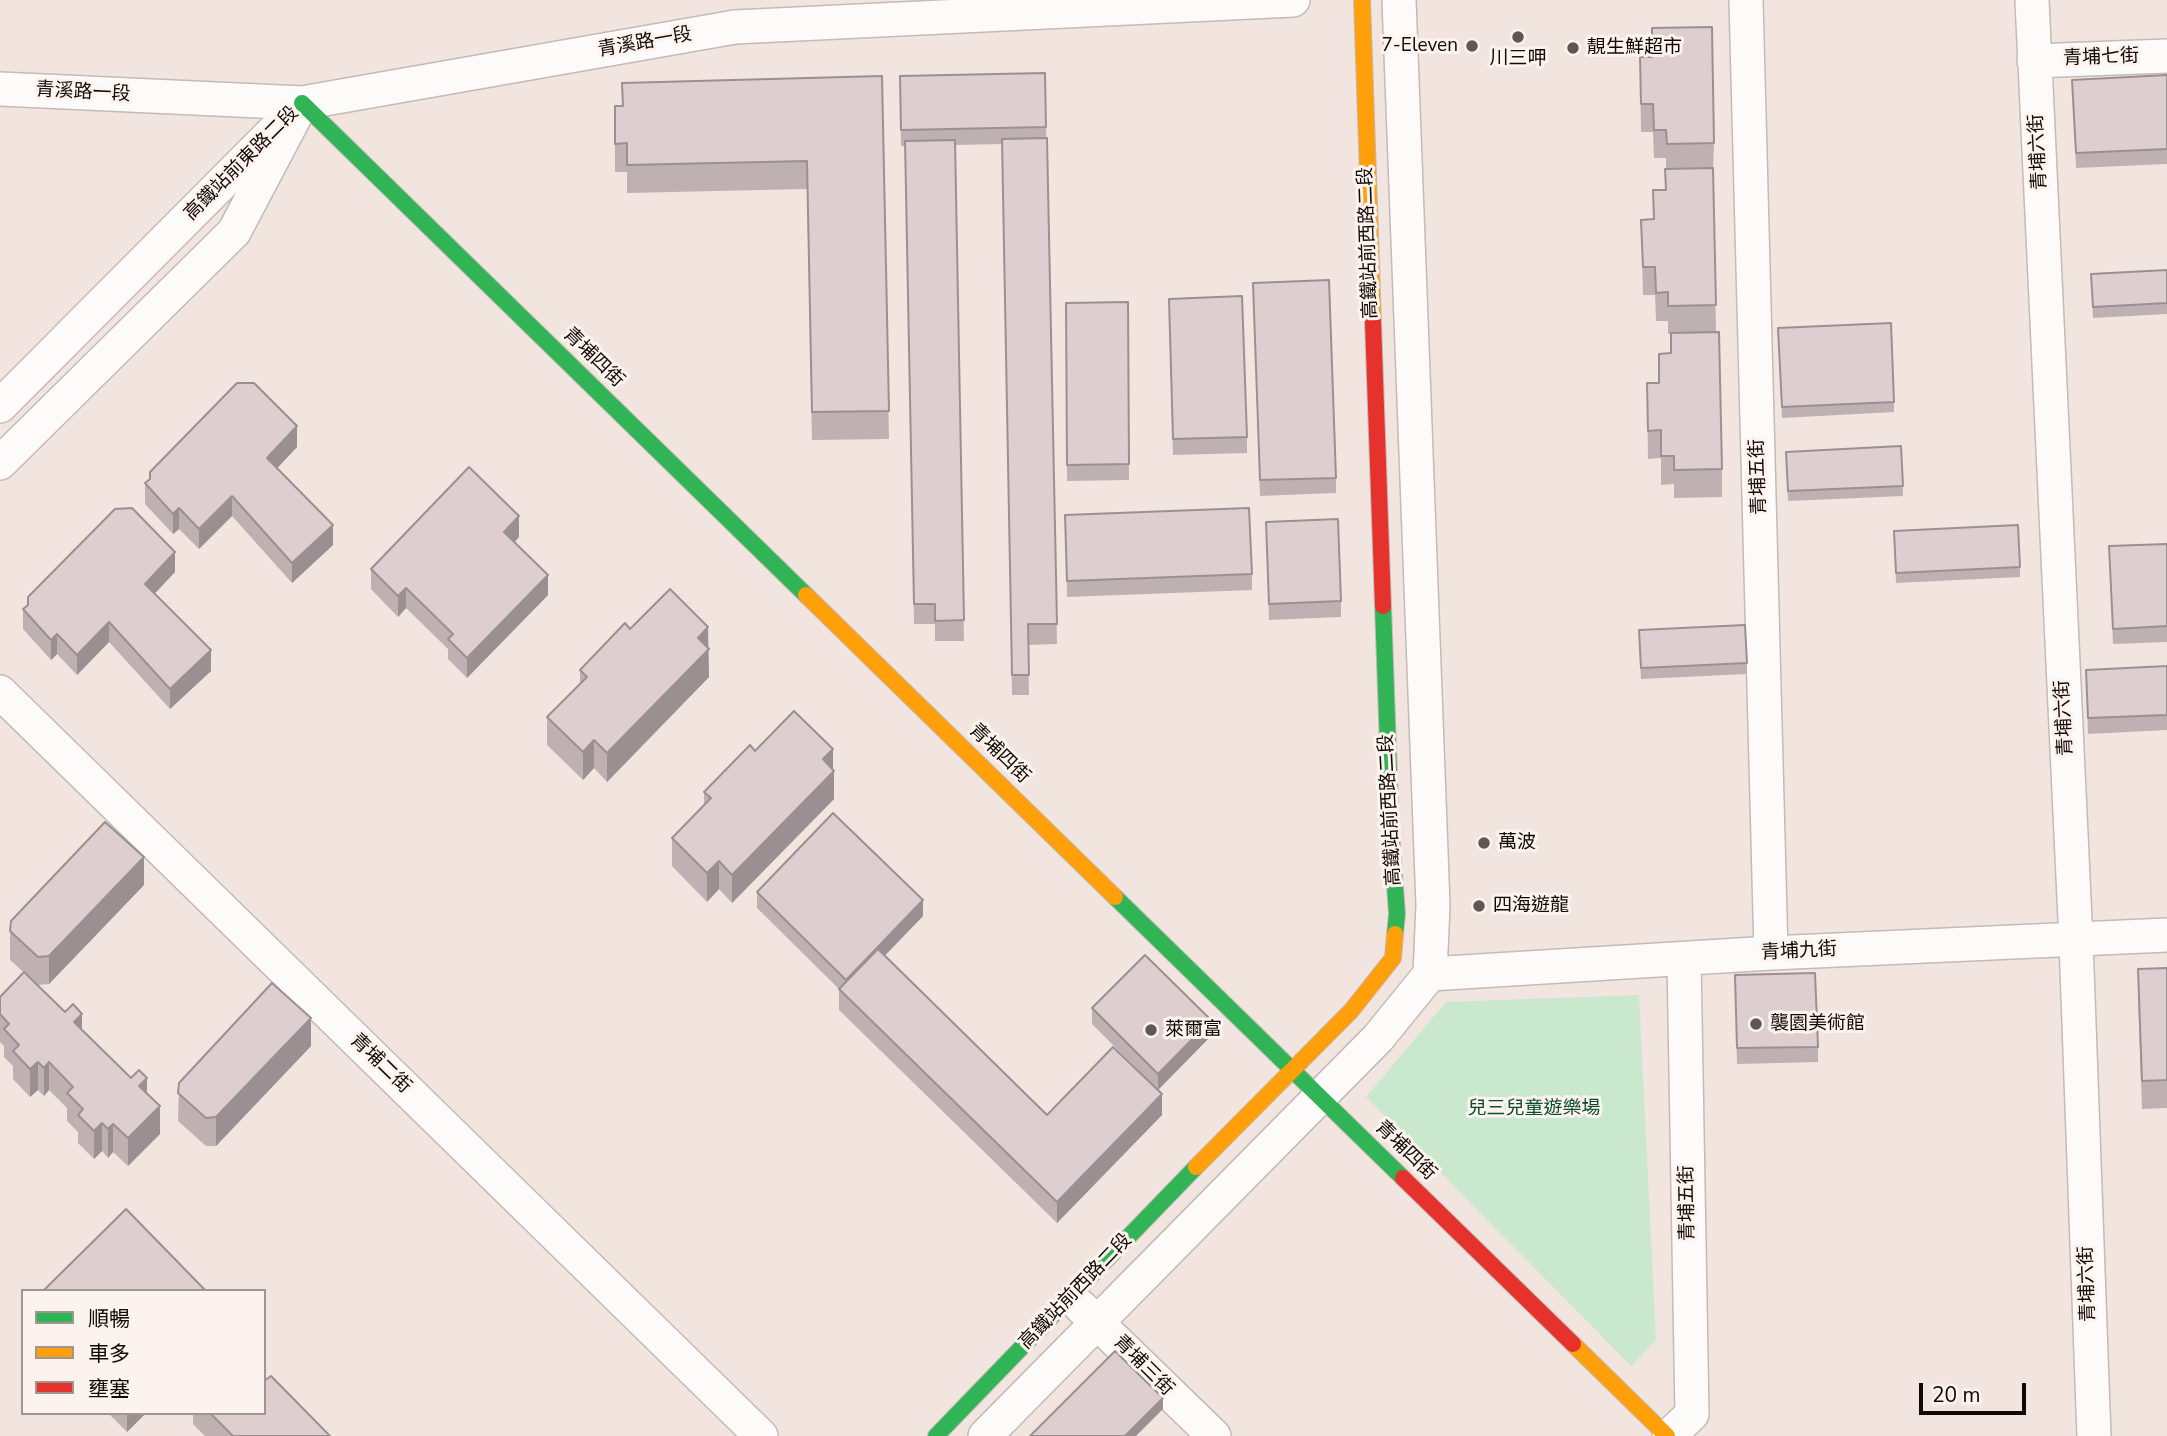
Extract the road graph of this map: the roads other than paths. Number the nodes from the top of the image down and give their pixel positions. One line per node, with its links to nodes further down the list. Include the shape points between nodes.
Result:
1 (1293, 0): 9 (street, 青溪路一段, via 735,27)
2 (1362, 0): 18 (street, 高鐵站前西路二段, via 1397,914 1393,958 1351,1011)
3 (1399, 0): 17 (street, 高鐵站前西路二段, via 1433,905)
4 (1746, 0): 15 (street, 青埔五街)
5 (2032, 0): 7 (street, 青埔六街)
6 (2167, 56): 7 (street, 青埔七街)
7 (2034, 61): 14 (street, 青埔六街)
8 (0, 89): 9 (street, 青溪路一段)
9 (302, 103): 10 (street, 高鐵站前東路二段); 11 (street, 高鐵站前東路二段, via 234,232); 18 (street, 青埔四街)
10 (0, 406)
11 (0, 463)
12 (0, 692): 22 (street, 青埔二街)
13 (2167, 935): 14 (street, 青埔九街)
14 (2076, 941): 15 (street, 青埔九街); 27 (street, 青埔六街)
15 (1771, 953): 16 (street, 青埔九街)
16 (1684, 960): 17 (street, 青埔九街); 26 (street, 青埔五街, via 1692,1414)
17 (1430, 975): 19 (street, 高鐵站前西路二段, via 1378,1038)
18 (1292, 1070): 19 (street, 青埔四街); 20 (street, 高鐵站前西路二段)
19 (1320, 1097): 21 (street, 高鐵站前西路二段); 26 (street, 青埔四街)
20 (1071, 1297): 21 (street, 青埔三街); 23 (street, 高鐵站前西路二段)
21 (1097, 1321): 24 (street, 高鐵站前西路二段); 25 (street, 青埔三街)
22 (761, 1436)
23 (936, 1436)
24 (985, 1436)
25 (1214, 1436)
26 (1668, 1436)
27 (2094, 1436)

